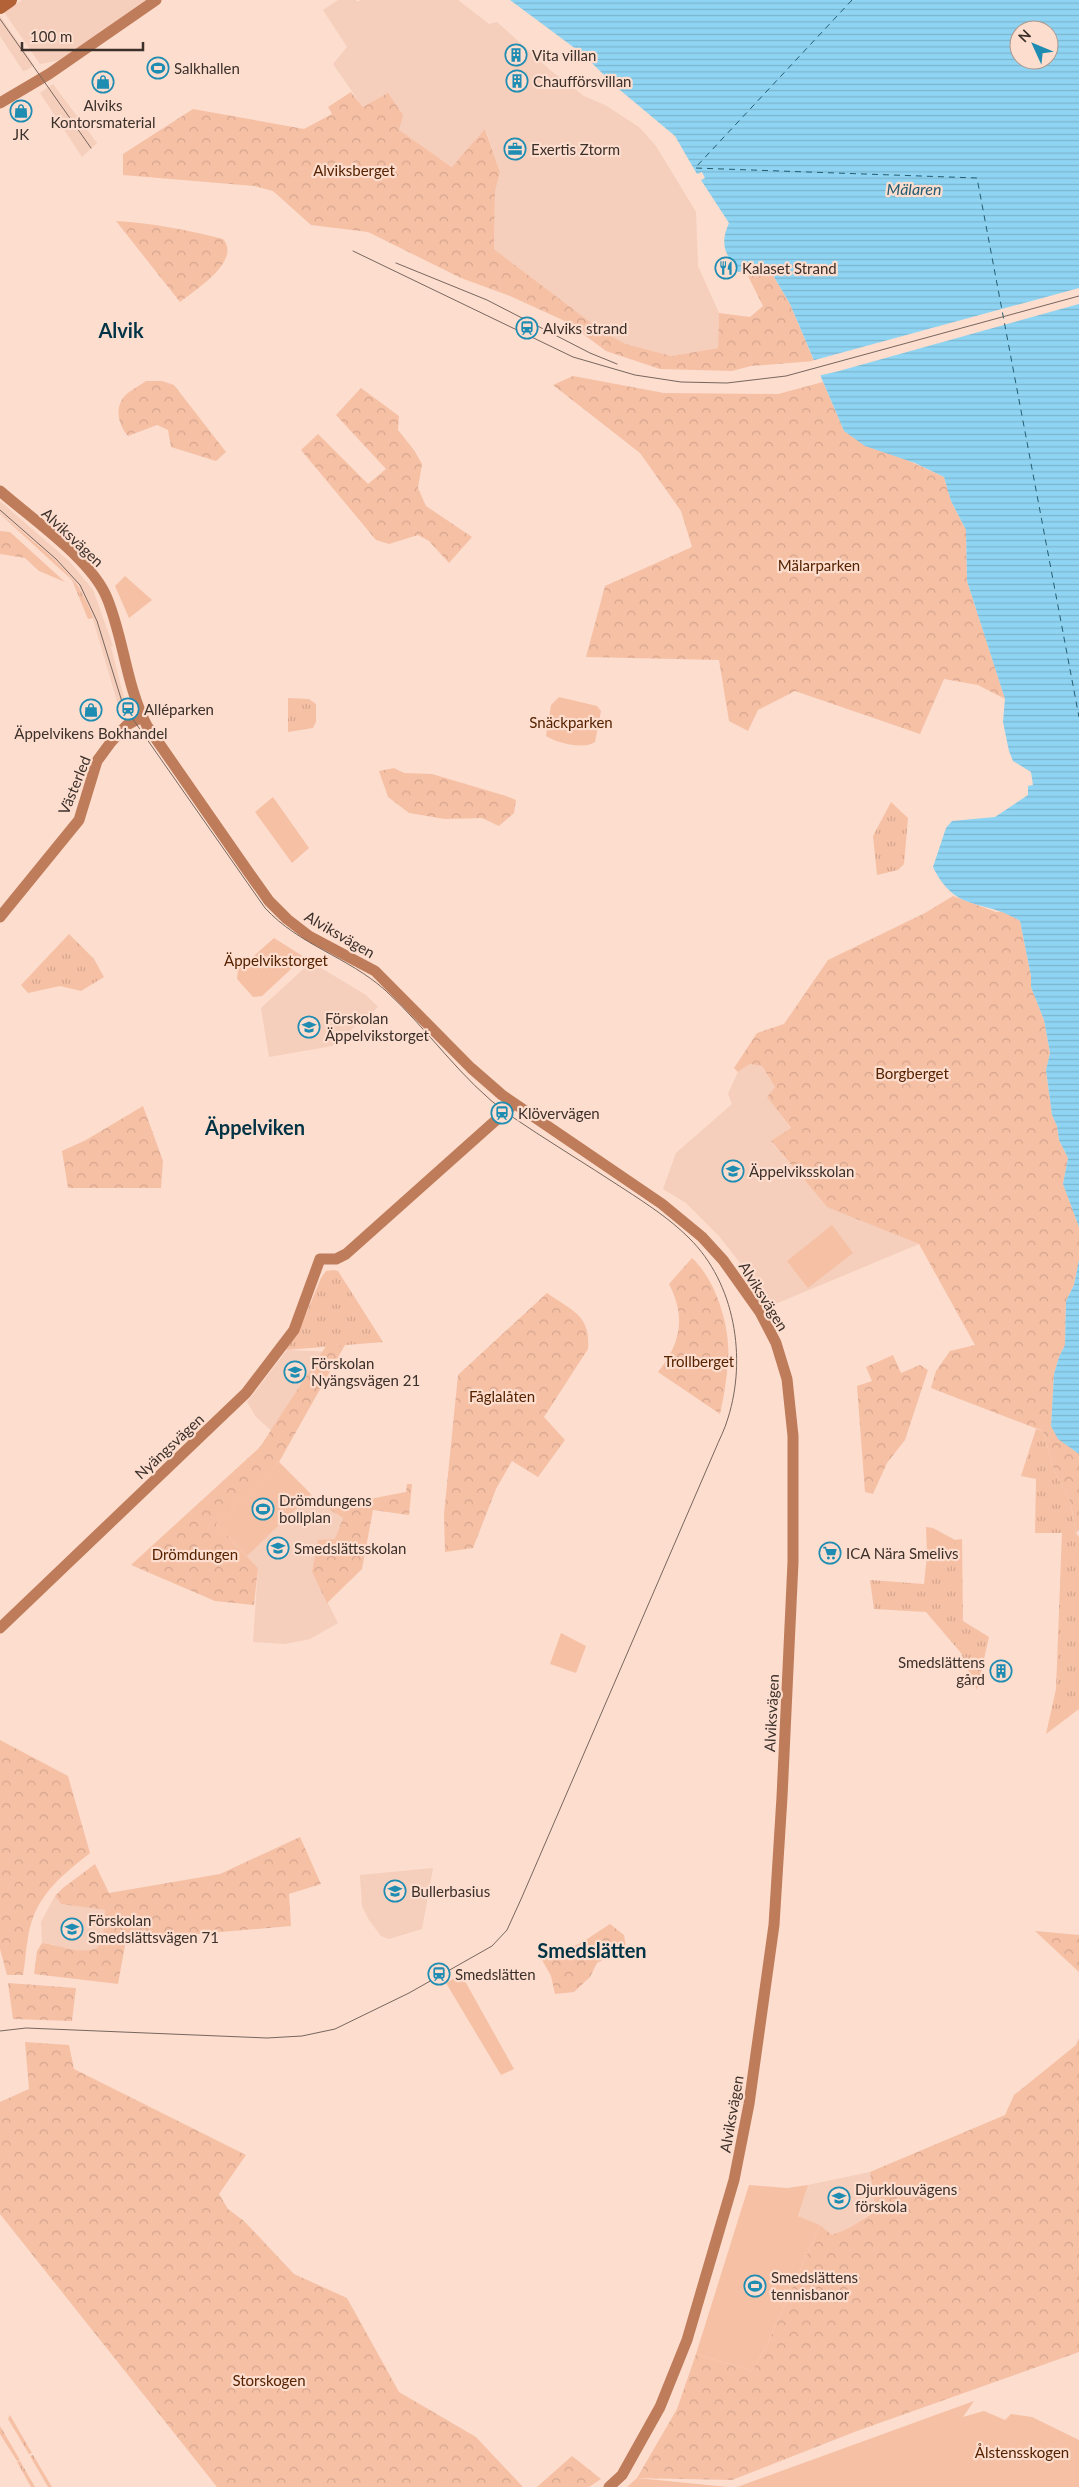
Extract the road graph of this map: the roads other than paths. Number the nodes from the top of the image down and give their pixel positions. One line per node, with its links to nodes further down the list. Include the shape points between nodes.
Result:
1 (156, 0): 2 (street, via 49,74)
2 (0, 103)
3 (0, 491): 4 (street, Alviksvägen, via 88,569 102,588)
4 (142, 716): 5 (street, Västerled, via 111,742 97,762 79,820); 6 (street, Alviksvägen, via 278,910 309,936 375,971 471,1068)
5 (0, 917)
6 (514, 1104): 7 (street, Nyängsvägen, via 346,1254 336,1259 320,1259 294,1330 246,1393); 8 (street, Alviksvägen, via 662,1204 713,1248 760,1312 772,1334 785,1370 791,1408 792,1599 776,1905 750,2095 734,2180 687,2340 660,2407 622,2475)
7 (0, 1628)
8 (609, 2487)

